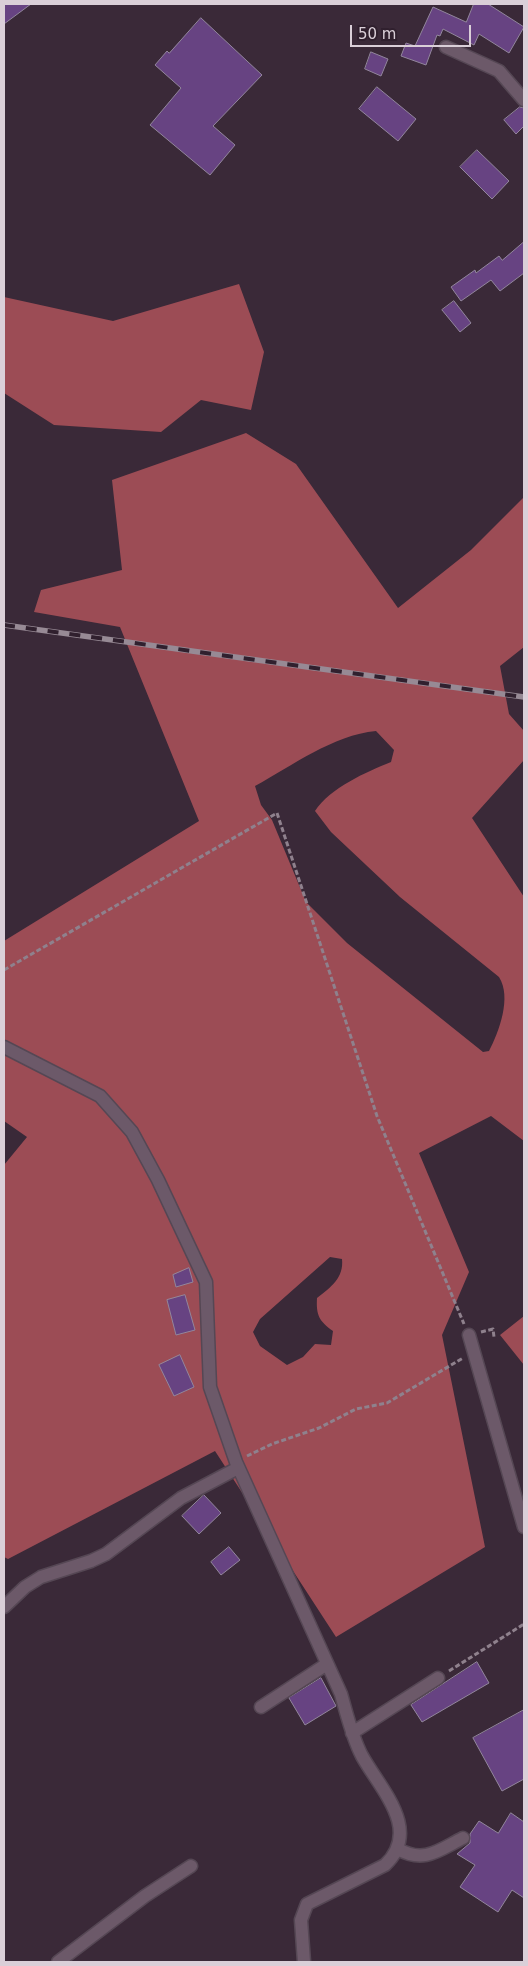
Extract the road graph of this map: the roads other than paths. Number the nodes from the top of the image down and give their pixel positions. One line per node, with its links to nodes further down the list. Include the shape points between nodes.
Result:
1 (446, 46): 2 (street, via 499,70)
2 (524, 100)
3 (4, 1047): 5 (street, via 100,1096 132,1132 206,1282 210,1387)
4 (469, 1335): 6 (street)
5 (237, 1465): 7 (street, via 180,1498 106,1554 41,1577); 8 (street)
6 (524, 1527)
7 (4, 1607)
8 (327, 1664): 10 (street); 11 (street, via 341,1694)
9 (438, 1678): 11 (street)
10 (261, 1707)
11 (352, 1733): 13 (street, via 392,1803 400,1834)
12 (463, 1838): 13 (street, via 420,1857)
13 (398, 1849): 16 (street, via 385,1865 307,1904 301,1920)
14 (191, 1866): 15 (street, via 145,1896)
15 (58, 1962)
16 (304, 1962)

